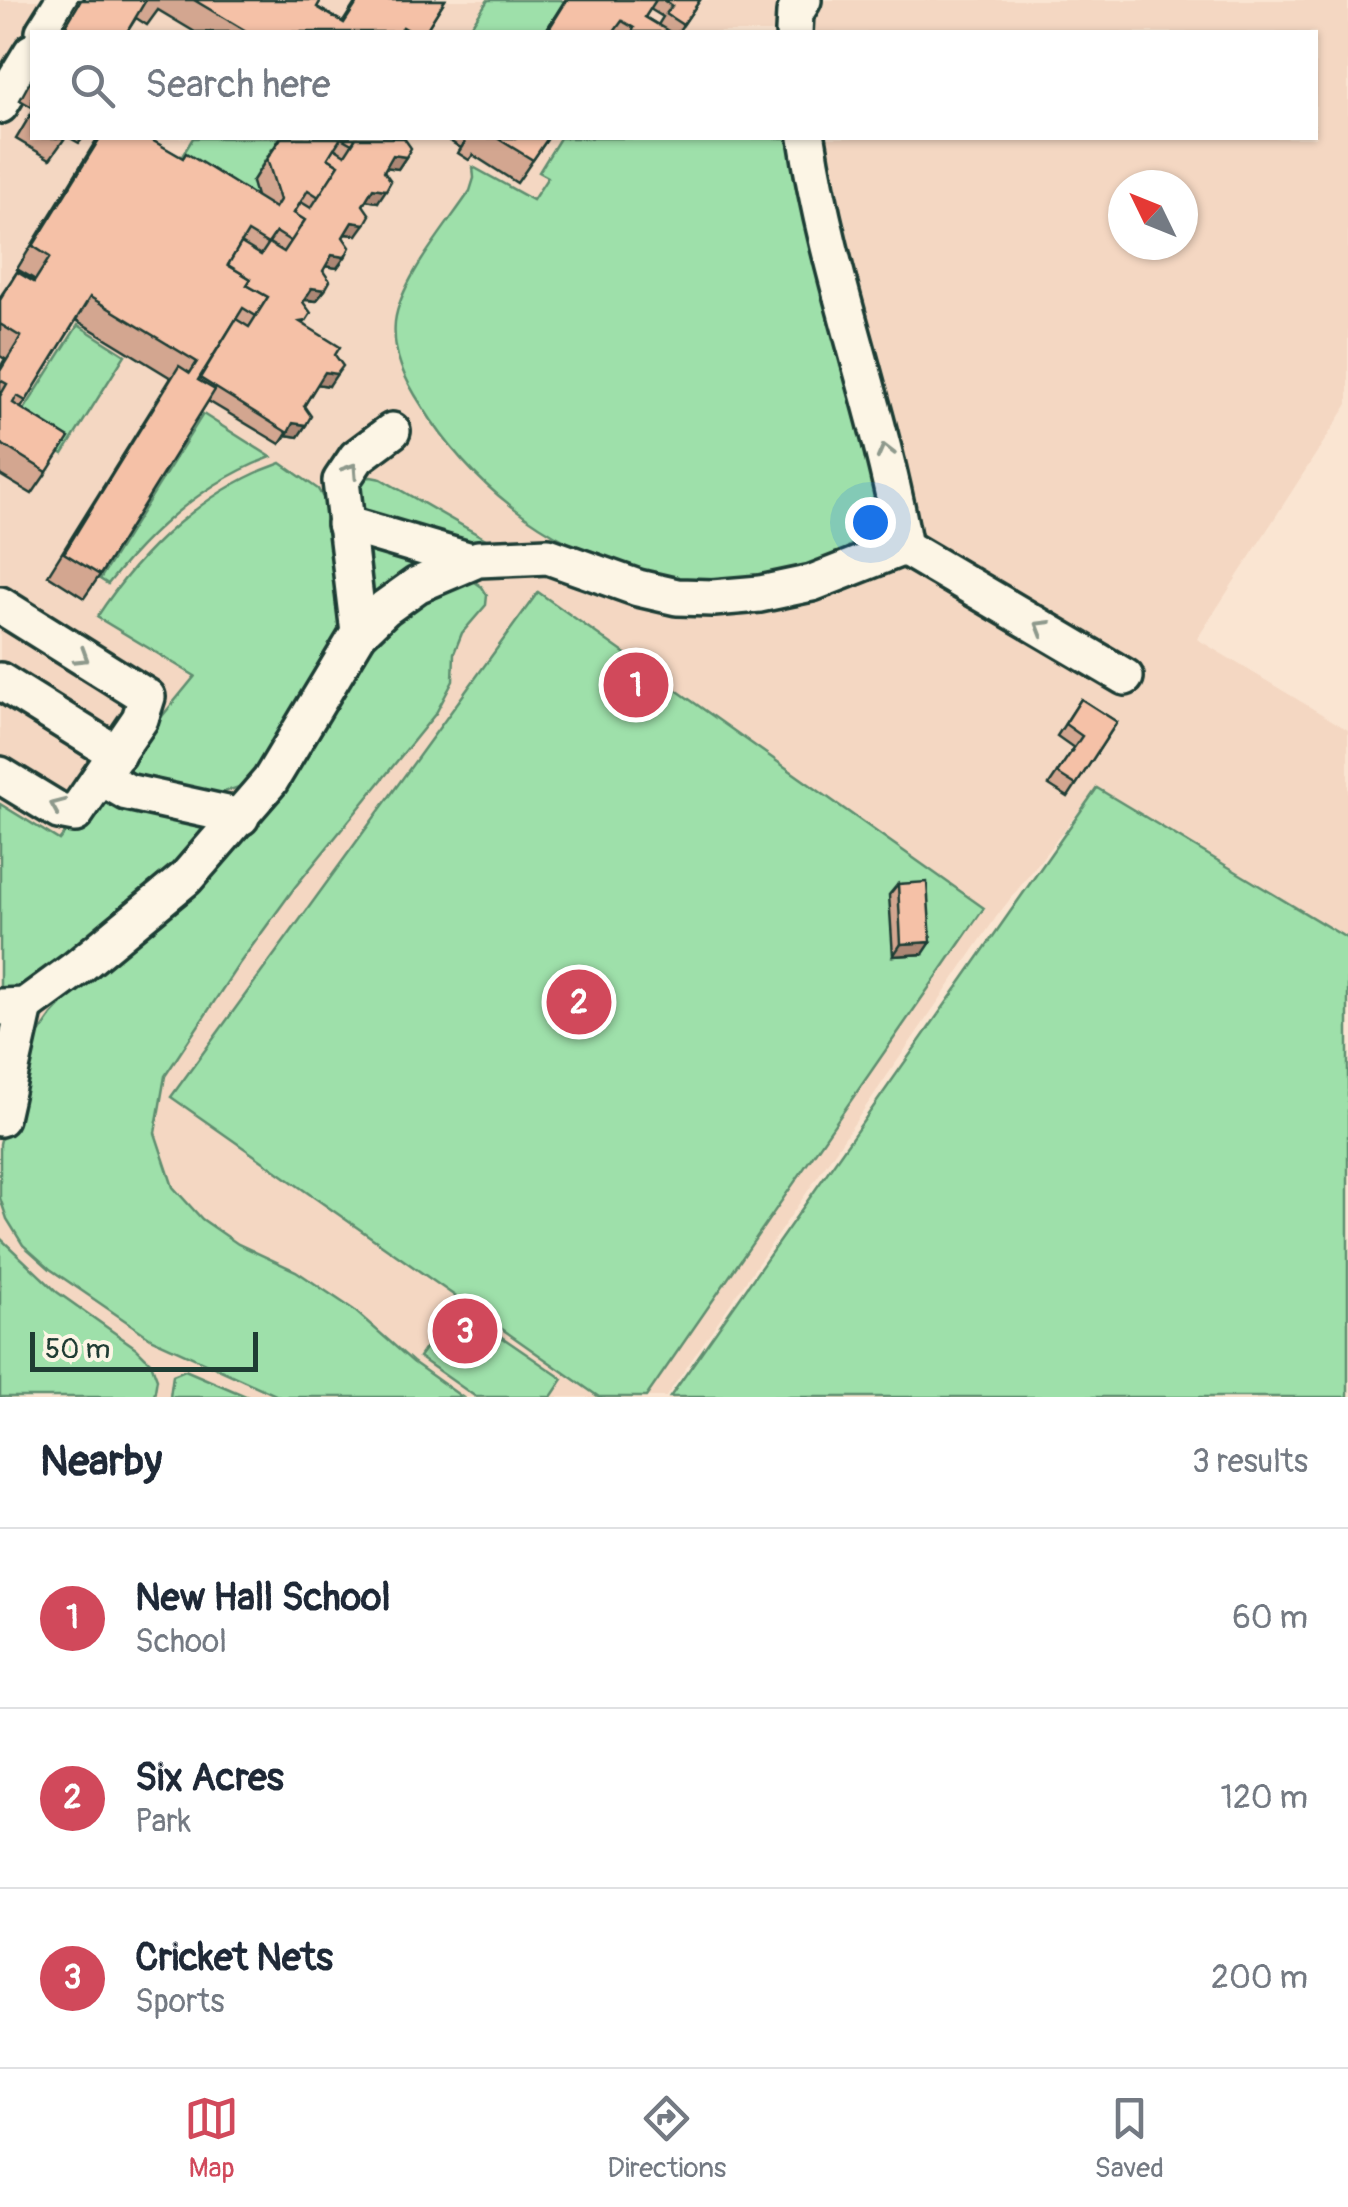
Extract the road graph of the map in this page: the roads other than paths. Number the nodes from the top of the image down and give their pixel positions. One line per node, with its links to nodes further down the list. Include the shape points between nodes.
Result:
1 (64, 0): 2 (lane)
2 (45, 30)
3 (30, 55): 4 (lane)
4 (0, 105)
5 (807, 140): 8 (lane, one-way to 5, via 826,241)
6 (392, 431): 7 (lane, one-way to 6, via 341,481 357,458)
7 (345, 524): 9 (lane); 11 (lane)
8 (904, 547): 9 (lane, via 812,583 713,598 638,588 548,556); 12 (lane, one-way to 8)
9 (470, 561): 11 (lane, via 417,586)
10 (0, 605): 14 (lane, one-way to 14, via 147,697)
11 (359, 633): 16 (lane)
12 (1125, 677)
13 (0, 681): 14 (lane)
14 (109, 765): 15 (lane, one-way to 15, via 75,814); 16 (lane, via 127,792)
15 (0, 775)
16 (242, 817): 17 (lane, via 186,878 77,968)
17 (13, 1006): 18 (lane)
18 (0, 1118)

